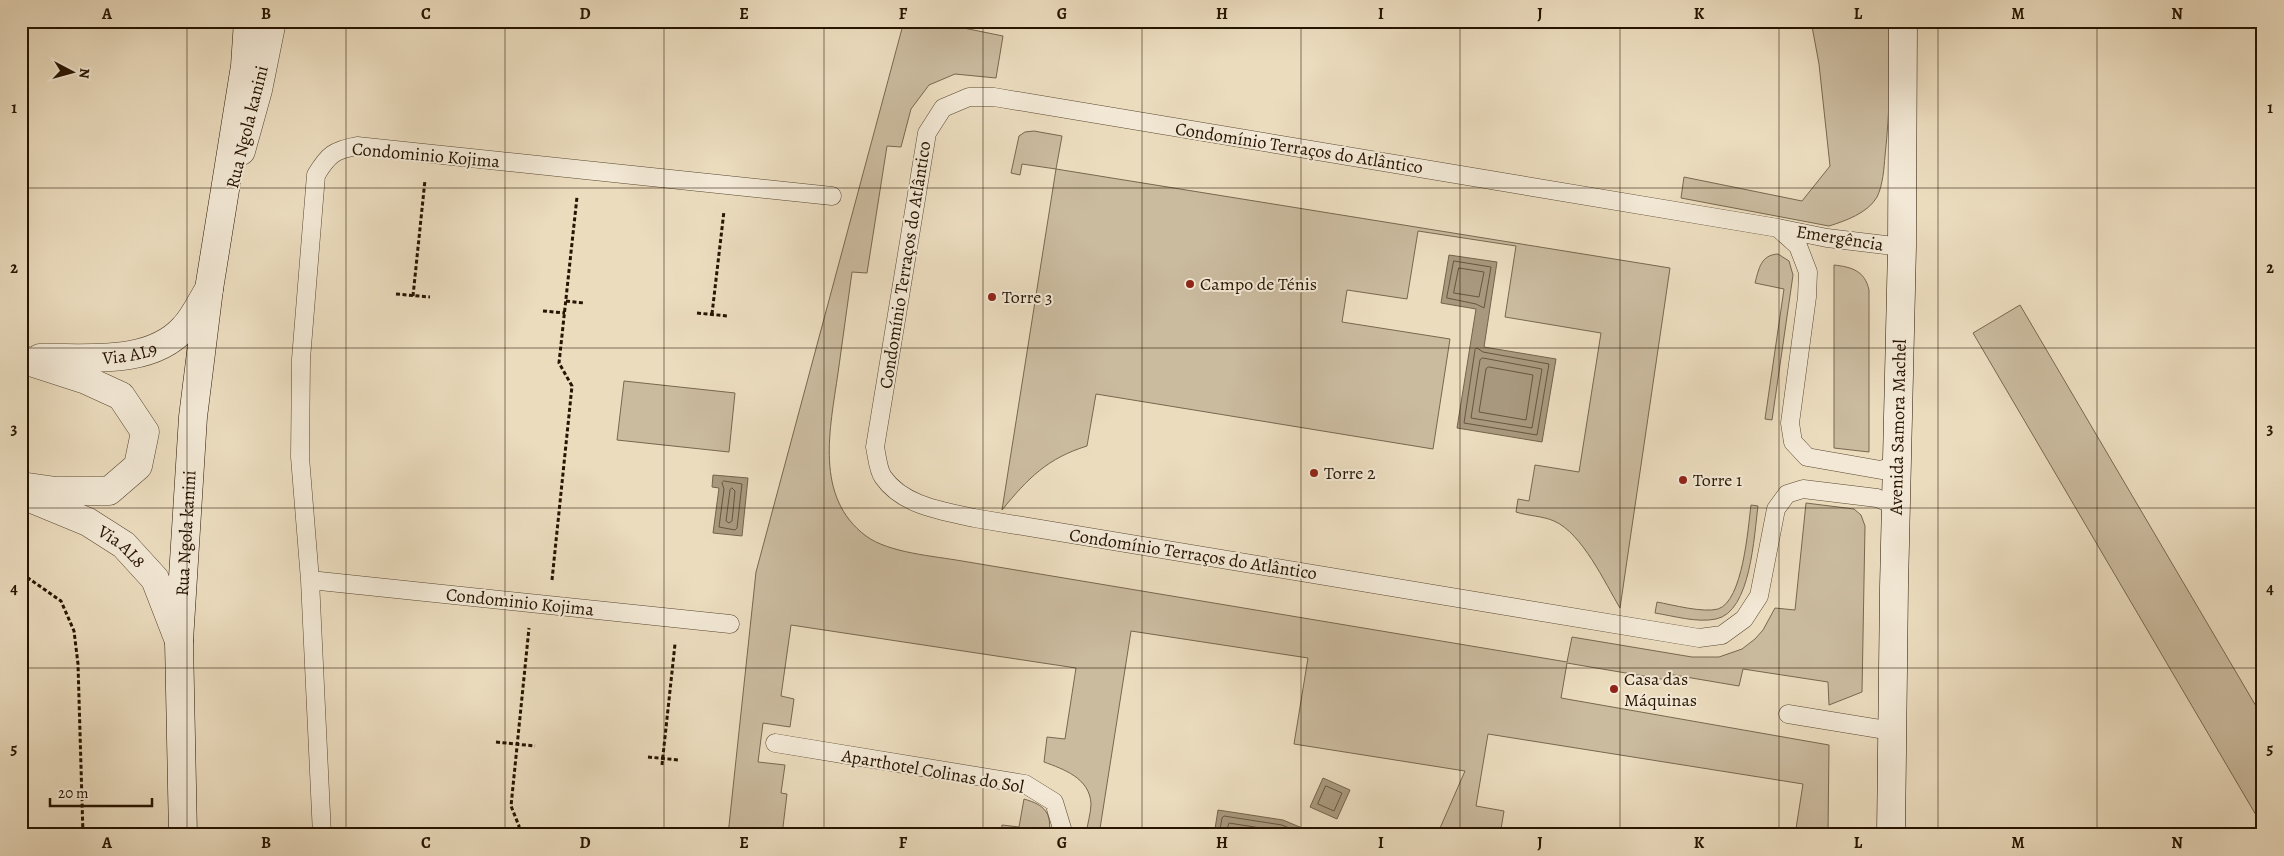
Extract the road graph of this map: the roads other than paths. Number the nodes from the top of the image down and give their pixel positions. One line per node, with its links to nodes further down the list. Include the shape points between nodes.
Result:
1 (248, 21): 6 (main road, Rua Ngola kanini, via 245,66)
2 (272, 21): 6 (main road, Rua Ngola kanini, via 258,90)
3 (1903, 21): 7 (main road, Avenida Samora Machel)
4 (832, 196): 14 (lane, Condominio Kojima, via 358,146 339,149 316,175 301,359 300,457)
5 (1778, 228): 7 (lane, Emergência); 10 (lane, via 1798,246 1808,272 1790,423 1793,442 1807,457 1881,470); 13 (lane, Condomínio Terraços do Atlântico, via 994,97 969,98 944,108 927,133 875,447 882,476 900,495 930,508 974,518 1699,638 1722,635 1744,619 1759,596 1776,509 1787,494 1803,489 1877,498)
6 (220, 233): 8 (main road, Rua Ngola kanini)
7 (1902, 247): 10 (main road, Avenida Samora Machel)
8 (209, 289): 9 (main road, Via AL9, via 184,328 164,345 146,353); 16 (main road, Rua Ngola kanini, via 193,416)
9 (21, 359): 11 (main road, via 86,380 121,396 145,432 138,466 109,491 56,491)
10 (1898, 464): 13 (main road, Avenida Samora Machel)
11 (21, 486)
12 (21, 494): 16 (main road, Via AL8, via 88,522 124,545 155,579)
13 (1898, 506): 18 (main road, Avenida Samora Machel)
14 (310, 580): 15 (lane, Condominio Kojima); 21 (lane, Condominio Kojima)
15 (730, 624)
16 (179, 641): 20 (main road, Rua Ngola kanini)
17 (1788, 714): 18 (lane)
18 (1892, 731): 23 (main road, Avenida Samora Machel)
19 (775, 743): 22 (lane, Aparthotel Colinas do Sol, via 1025,784 1054,802)
20 (183, 835)
21 (322, 835)
22 (1064, 835)
23 (1891, 835)

